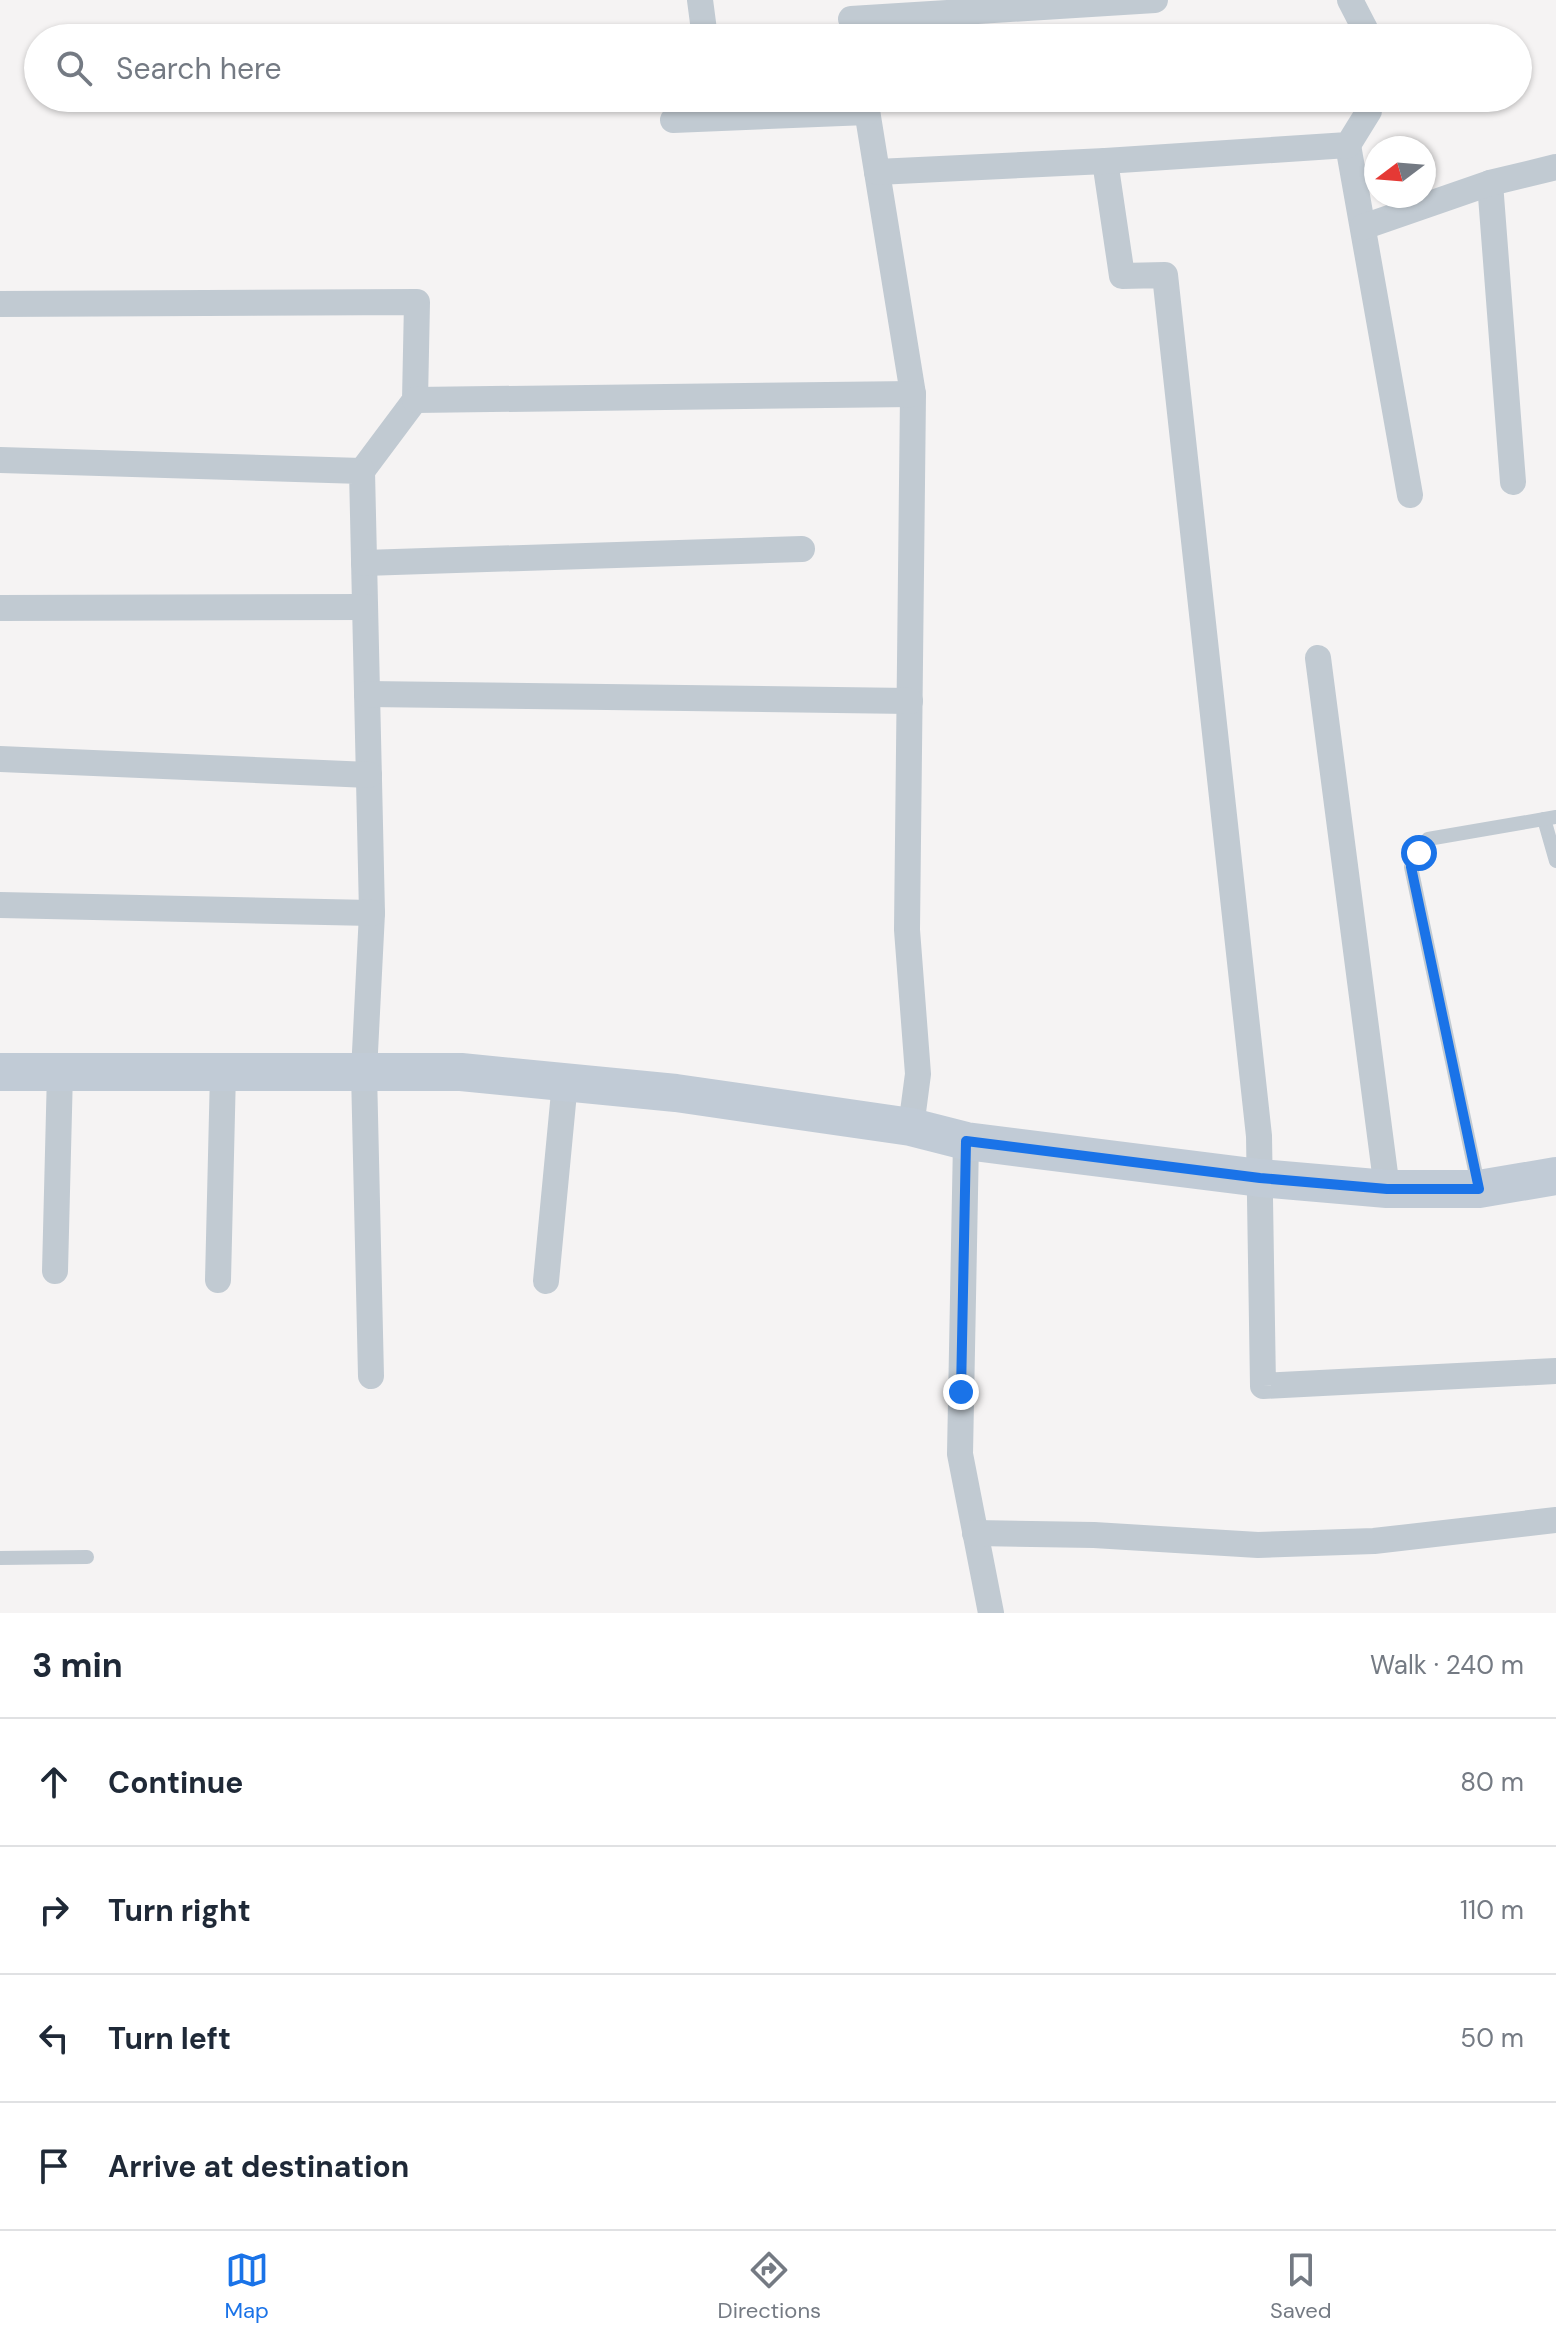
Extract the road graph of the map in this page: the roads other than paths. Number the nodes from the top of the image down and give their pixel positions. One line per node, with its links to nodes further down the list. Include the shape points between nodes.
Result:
1 (700, 0): 5 (street)
2 (1155, 0): 4 (street)
3 (1350, 0): 6 (street)
4 (851, 19)
5 (703, 24)
6 (1362, 24)
7 (700, 112): 10 (street)
8 (867, 112): 14 (street)
9 (1368, 112): 11 (street)
10 (673, 120)
11 (1348, 145): 12 (street); 16 (street)
12 (1105, 161): 14 (street); 45 (street, via 1122,276 1165,275)
13 (1556, 167): 15 (street)
14 (877, 172): 18 (street)
15 (1490, 183): 16 (street); 22 (street)
16 (1363, 227): 23 (street)
17 (0, 304): 19 (street, via 417,302)
18 (913, 394): 19 (street); 30 (street)
19 (415, 400): 21 (street)
20 (0, 460): 21 (street)
21 (362, 471): 25 (street)
22 (1513, 482)
23 (1410, 495)
24 (802, 549): 25 (street)
25 (364, 563): 26 (street)
26 (365, 607): 27 (street); 29 (street)
27 (0, 608)
28 (1318, 658): 46 (street)
29 (367, 694): 30 (street); 32 (street)
30 (910, 701): 42 (street, via 907,930 918,1074)
31 (0, 759): 32 (street)
32 (369, 775): 36 (street)
33 (1550, 818): 34 (lane); 47 (lane, via 1428,839 1411,867)
34 (1556, 861)
35 (0, 905): 36 (street)
36 (372, 913): 40 (street)
37 (0, 1072): 38 (main road)
38 (60, 1072): 39 (main road); 48 (street)
39 (223, 1072): 40 (main road); 49 (street)
40 (364, 1072): 41 (main road, via 461,1072); 52 (street)
41 (565, 1082): 42 (main road); 50 (street)
42 (911, 1127): 43 (main road)
43 (966, 1141): 45 (main road); 54 (street, via 960,1454)
44 (1556, 1176): 47 (main road)
45 (1260, 1178): 46 (main road); 51 (street, via 1263,1386)
46 (1387, 1189): 47 (main road)
47 (1479, 1189)
48 (55, 1271)
49 (218, 1280)
50 (546, 1281)
51 (1556, 1371)
52 (371, 1376)
53 (1556, 1520): 54 (street, via 1374,1541 1258,1545)
54 (975, 1533): 57 (street)
55 (87, 1557): 56 (lane)
56 (0, 1558)
57 (991, 1613)

